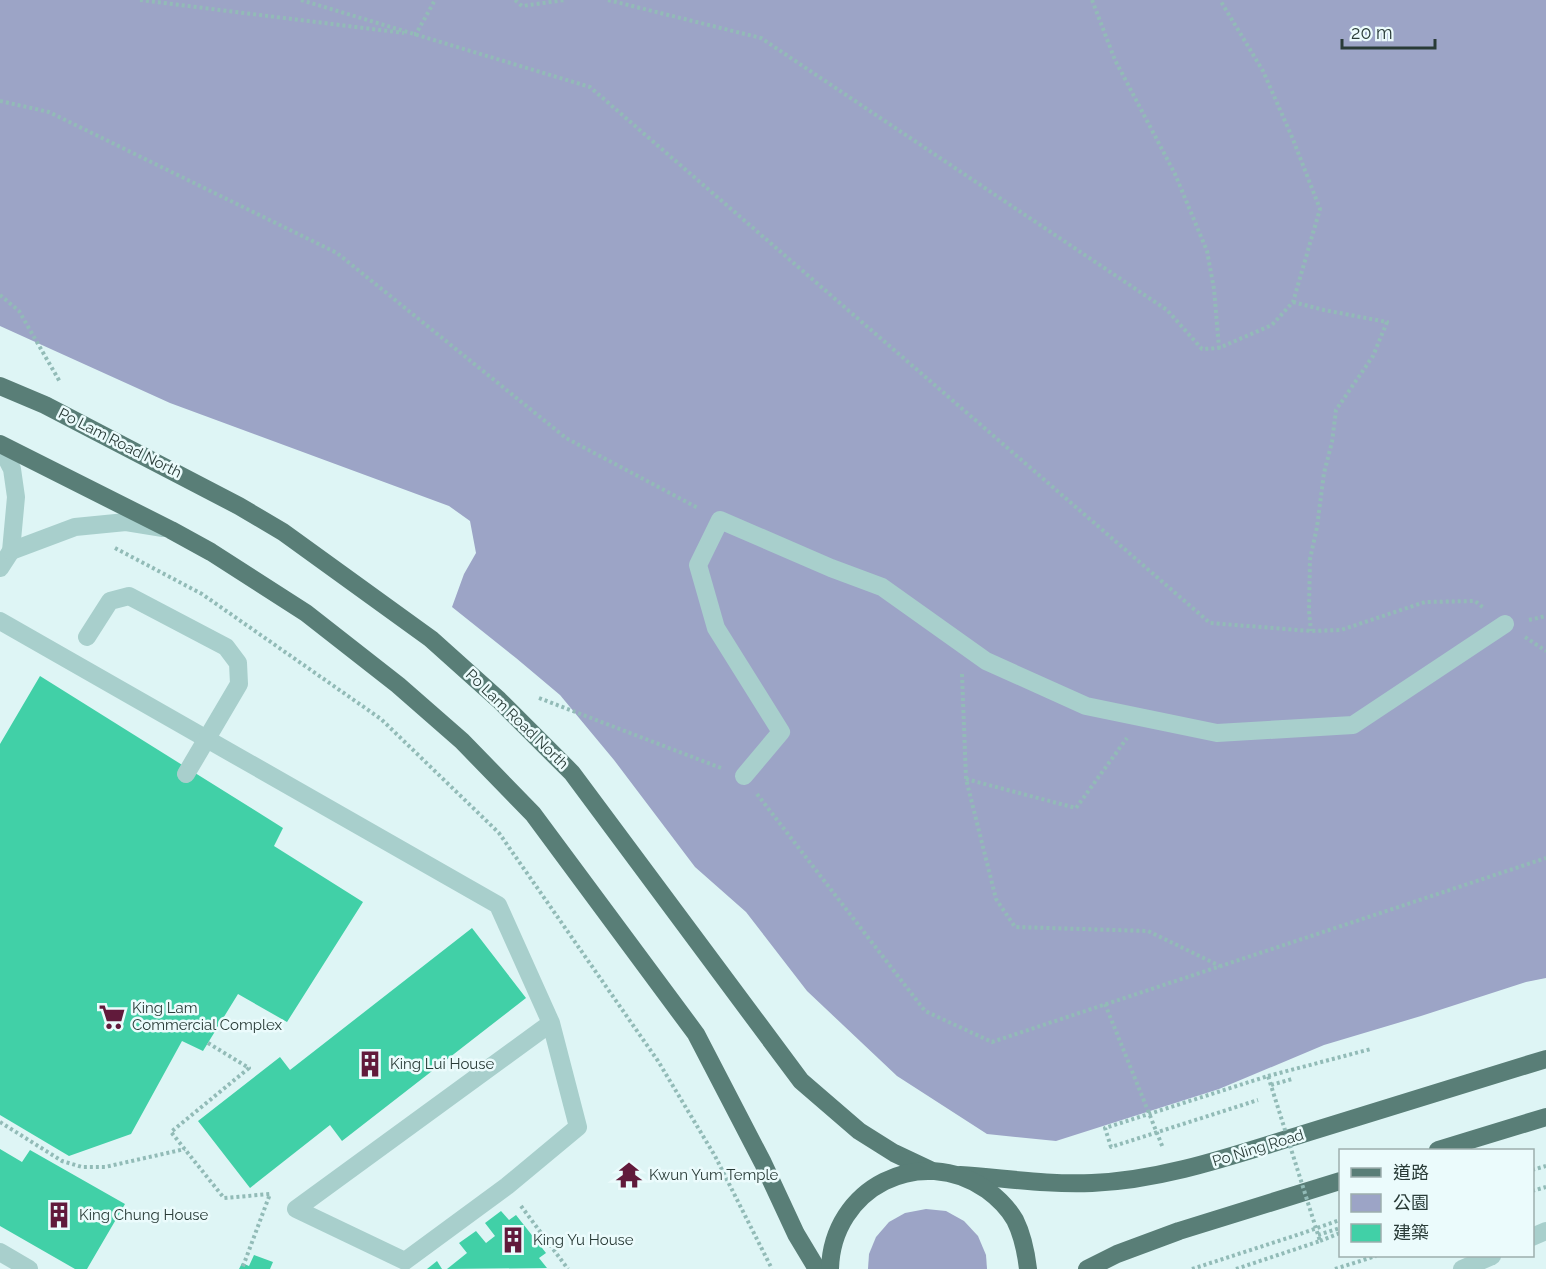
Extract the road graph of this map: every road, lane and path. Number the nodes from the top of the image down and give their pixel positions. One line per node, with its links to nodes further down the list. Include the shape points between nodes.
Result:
1 (140, 0): 9 (path)
2 (301, 0): 9 (path)
3 (435, 0): 9 (path)
4 (515, 0): 5 (path, via 522,6)
5 (565, 0)
6 (608, 0): 13 (path, via 761,38 1167,310 1202,349)
7 (1092, 0): 13 (path, via 1115,60 1175,174 1207,250)
8 (1220, 0): 12 (path, via 1263,70 1320,209)
9 (416, 34): 24 (path, via 590,87 1210,623)
10 (0, 101): 17 (path, via 50,112 337,253 566,438)
11 (0, 295): 14 (path, via 19,311)
12 (1293, 302): 13 (path, via 1272,325); 24 (path, via 1387,322 1372,356 1336,410 1310,559)
13 (1219, 348)
14 (60, 382)
15 (0, 386): 48 (main road, Po Lam Road North, via 45,405 239,506 283,532 431,639 572,773 801,1081 859,1131)
16 (0, 445): 19 (main road); 20 (lane, via 12,469 16,497)
17 (720, 520): 25 (lane, via 882,587); 30 (lane, via 698,565 716,628 781,732)
18 (75, 527): 19 (lane, via 126,522); 20 (lane); 63 (path, via 202,594 381,719 499,833 658,1061 715,1156)
19 (171, 530): 64 (main road, via 306,613 398,685 462,741 533,814 696,1034)
20 (11, 551): 21 (lane)
21 (0, 568)
22 (0, 621): 26 (lane)
23 (1505, 624): 24 (path, via 1474,601 1425,602 1341,630); 28 (lane, via 1353,725 1218,734)
24 (1311, 631)
25 (961, 643): 28 (lane, via 986,661 1086,706); 31 (path)
26 (73, 662): 29 (lane, bridge, via 110,601 129,596 226,647 238,663 239,684); 35 (lane, via 498,905)
27 (539, 698): 30 (path)
28 (1142, 718): 31 (path, via 1076,808)
29 (186, 774)
30 (744, 776): 34 (path, via 925,1011 992,1042)
31 (966, 779): 33 (path, via 996,899 1015,927 1148,931)
32 (1546, 858): 33 (path)
33 (1220, 966): 34 (path)
34 (1105, 1004): 46 (path)
35 (551, 1023): 51 (lane, via 578,1127); 51 (lane, via 296,1209 405,1261)
36 (208, 1043): 45 (path, via 249,1068 171,1132)
37 (1371, 1049): 39 (path)
38 (1546, 1059): 49 (main road, Po Ning Road, via 1175,1171 1092,1183)
39 (1268, 1077): 41 (path, bridge); 42 (path, bridge, via 1105,1128 1111,1147)
40 (1292, 1079): 41 (path)
41 (1271, 1085): 55 (path, bridge)
42 (1258, 1100)
43 (1546, 1117): 47 (main road)
44 (0, 1122): 45 (path, via 62,1161 82,1167 105,1167)
45 (184, 1149): 61 (path, via 224,1198 270,1194)
46 (1163, 1149)
47 (1441, 1149)
48 (930, 1170): 49 (main road); 65 (main road, via 895,1176 864,1194 834,1238)
49 (960, 1175): 66 (main road, via 997,1197 1014,1219 1025,1245)
50 (1339, 1182): 67 (main road, via 1179,1231)
51 (507, 1186): 62 (path)
52 (1339, 1221): 68 (path)
53 (1339, 1229): 55 (path)
54 (1339, 1234): 56 (path)
55 (1318, 1235): 56 (path, bridge)
56 (1320, 1241): 69 (path, bridge)
57 (0, 1252): 60 (lane)
58 (1373, 1257): 70 (path)
59 (1490, 1257): 71 (lane)
60 (29, 1269)
61 (242, 1269)
62 (568, 1269)
63 (772, 1269)
64 (817, 1269)
65 (830, 1269)
66 (1028, 1269)
67 (1087, 1269)
68 (1192, 1269)
69 (1236, 1269)
70 (1335, 1269)
71 (1462, 1269)

